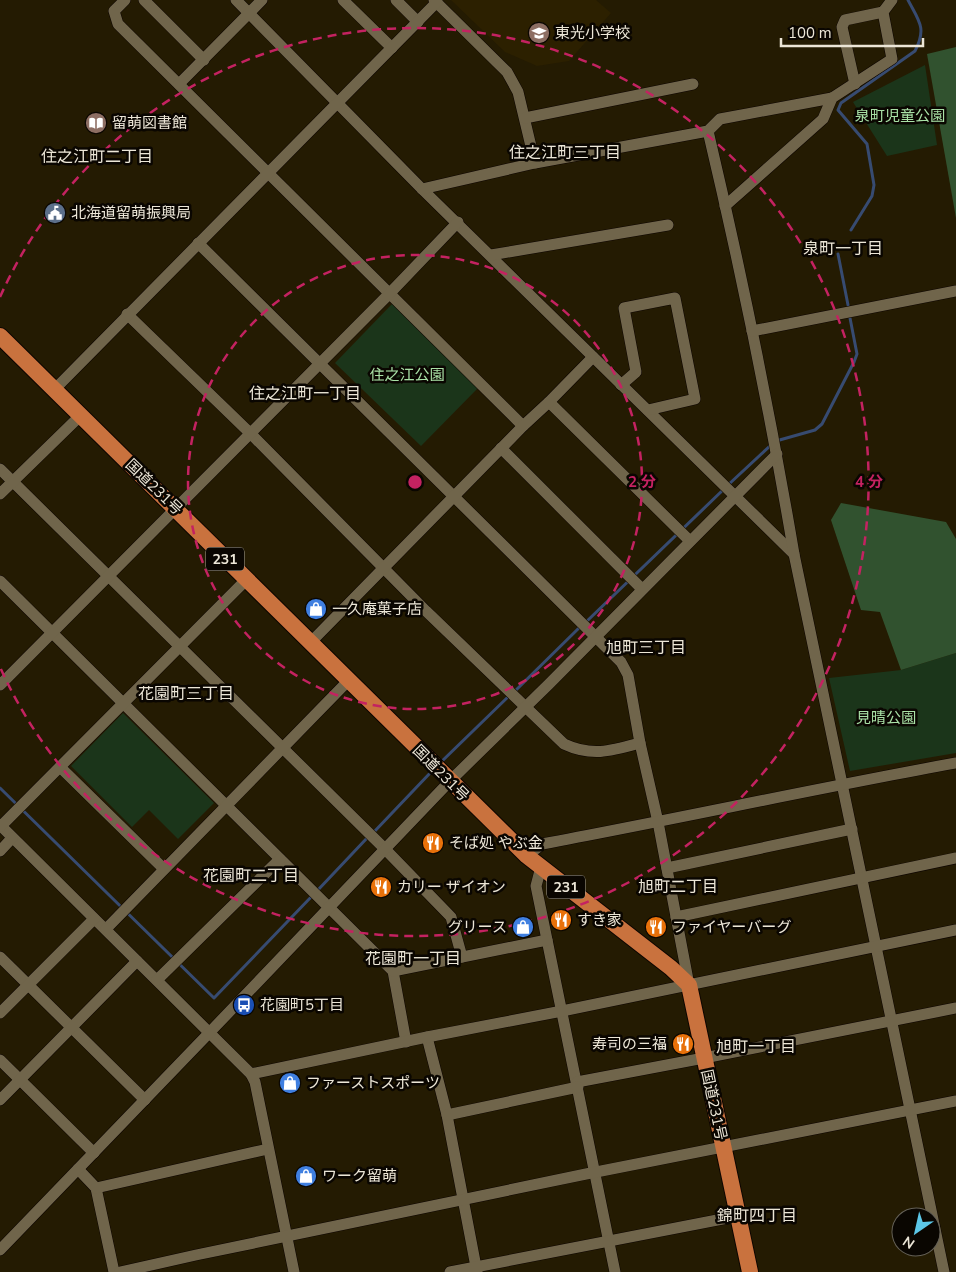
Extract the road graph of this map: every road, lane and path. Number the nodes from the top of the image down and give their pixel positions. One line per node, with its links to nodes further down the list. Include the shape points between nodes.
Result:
1 (125, 0): 14 (street, via 114,11 118,24)
2 (144, 0): 13 (street)
3 (236, 0): 10 (street)
4 (262, 0): 10 (street)
5 (343, 0): 12 (street)
6 (396, 0): 11 (street)
7 (892, 0): 9 (street)
8 (435, 1): 11 (street); 19 (street, via 507,72 518,92)
9 (883, 12): 16 (street, via 892,59); 16 (street, via 846,20 842,27)
10 (250, 13): 13 (street); 18 (street)
11 (418, 22): 12 (street)
12 (392, 48): 18 (street)
13 (204, 60): 14 (street)
14 (179, 84): 22 (street)
15 (693, 84): 19 (street)
16 (855, 84): 17 (street)
17 (832, 98): 20 (street, via 720,120); 24 (street, via 823,120)
18 (338, 102): 22 (street); 23 (street)
19 (525, 118): 21 (street)
20 (708, 132): 21 (street); 24 (street)
21 (536, 163): 23 (street)
22 (269, 173): 27 (street); 30 (street)
23 (422, 189): 25 (street)
24 (725, 206): 32 (street)
25 (458, 222): 28 (street); 30 (street)
26 (668, 225): 28 (street)
27 (198, 243): 31 (street); 35 (street)
28 (491, 255): 34 (street)
29 (956, 291): 32 (street)
30 (390, 294): 35 (street); 41 (street)
31 (126, 314): 37 (street); 42 (street)
32 (752, 331): 44 (street)
33 (0, 338): 37 (highway, 国道231号 / 231)
34 (593, 357): 36 (street); 38 (street)
35 (320, 364): 42 (street); 49 (street)
36 (622, 385): 39 (street); 39 (street, via 636,372 624,308 675,298 695,399)
37 (54, 390): 40 (highway, 国道231号 / 231)
38 (549, 402): 41 (street); 51 (street)
39 (648, 410): 48 (street)
40 (80, 416): 46 (street); 50 (highway, 国道231号 / 231)
41 (523, 426): 43 (street)
42 (250, 433): 50 (street); 53 (street)
43 (501, 448): 49 (street); 57 (street)
44 (777, 454): 48 (street); 52 (street)
45 (0, 469): 46 (street)
46 (12, 481): 47 (street); 54 (street)
47 (0, 494)
48 (736, 496): 51 (street); 52 (street)
49 (454, 497): 53 (street); 59 (street)
50 (176, 509): 54 (street); 55 (highway, 国道231号 / 231)
51 (690, 541): 57 (street)
52 (794, 554): 71 (street)
53 (384, 569): 60 (street); 65 (street)
54 (108, 575): 58 (street); 61 (street)
55 (246, 580): 60 (highway, 国道231号 / 231); 61 (street)
56 (0, 581): 58 (street)
57 (642, 590): 59 (street)
58 (52, 632): 63 (street); 64 (street)
59 (596, 636): 65 (street); 66 (street, via 628,675)
60 (310, 643): 62 (highway, 国道231号 / 231)
61 (180, 646): 64 (street); 67 (street)
62 (348, 681): 67 (street); 70 (highway, 国道231号 / 231)
63 (0, 685)
64 (123, 703): 69 (street); 72 (street)
65 (524, 708): 66 (street, via 574,749 607,752); 70 (street)
66 (640, 743): 73 (street)
67 (283, 748): 72 (street); 77 (street)
68 (956, 763): 71 (street)
69 (60, 767): 74 (street); 84 (street)
70 (450, 781): 77 (street); 79 (highway, 国道231号 / 231)
71 (843, 783): 73 (street); 75 (street)
72 (227, 806): 81 (street); 84 (street)
73 (658, 822): 79 (street, via 542,844); 83 (street)
74 (1, 826): 76 (street)
75 (852, 829): 83 (street); 85 (street)
76 (12, 838): 78 (street); 88 (street)
77 (385, 849): 86 (street); 94 (street, via 451,918)
78 (0, 851)
79 (527, 856): 82 (highway, 国道231号 / 231)
80 (956, 858): 85 (street)
81 (280, 859): 86 (street); 97 (street)
82 (541, 867): 91 (street, via 536,886); 99 (highway, 国道231号 / 231)
83 (667, 868): 87 (street)
84 (164, 869): 89 (street)
85 (862, 879): 87 (street); 92 (street)
86 (329, 908): 96 (street); 105 (street)
87 (676, 917): 99 (street)
88 (94, 919): 89 (street); 98 (street)
89 (106, 929): 95 (street)
90 (956, 930): 92 (street)
91 (547, 940): 94 (street); 101 (street)
92 (876, 947): 99 (street); 103 (street)
93 (0, 957): 98 (street)
94 (462, 957): 96 (street)
95 (137, 961): 97 (street); 104 (street)
96 (393, 971): 107 (street)
97 (157, 980): 105 (street)
98 (28, 984): 102 (street); 104 (street)
99 (690, 985): 101 (street); 108 (highway, 国道231号)
100 (956, 1008): 103 (street)
101 (562, 1011): 106 (street); 112 (street)
102 (0, 1013)
103 (891, 1020): 108 (street); 116 (street)
104 (72, 1028): 111 (street); 114 (street)
105 (210, 1032): 110 (street); 114 (street)
106 (427, 1037): 107 (street); 117 (street)
107 (406, 1042): 110 (street)
108 (704, 1058): 112 (street); 118 (highway, 国道231号)
109 (0, 1060): 111 (street)
110 (251, 1074): 119 (street)
111 (20, 1080): 113 (street); 120 (street)
112 (577, 1084): 117 (street); 122 (street)
113 (0, 1100)
114 (145, 1100): 120 (street)
115 (956, 1101): 116 (street)
116 (910, 1110): 118 (street); 136 (street)
117 (447, 1115): 124 (street)
118 (723, 1147): 122 (street); 125 (highway, 国道231号)
119 (268, 1149): 123 (street); 126 (street)
120 (94, 1153): 121 (street)
121 (78, 1169): 123 (street); 128 (street)
122 (595, 1173): 124 (street); 127 (street)
123 (96, 1188): 130 (street)
124 (463, 1201): 126 (street); 129 (street)
125 (738, 1216): 127 (street); 135 (highway, 国道231号)
126 (286, 1236): 131 (street); 132 (street)
127 (608, 1240): 129 (street); 134 (street)
128 (0, 1250)
129 (477, 1269): 133 (street)
130 (114, 1272)
131 (120, 1272)
132 (294, 1272)
133 (450, 1272)
134 (615, 1272)
135 (750, 1272)
136 (944, 1272)

